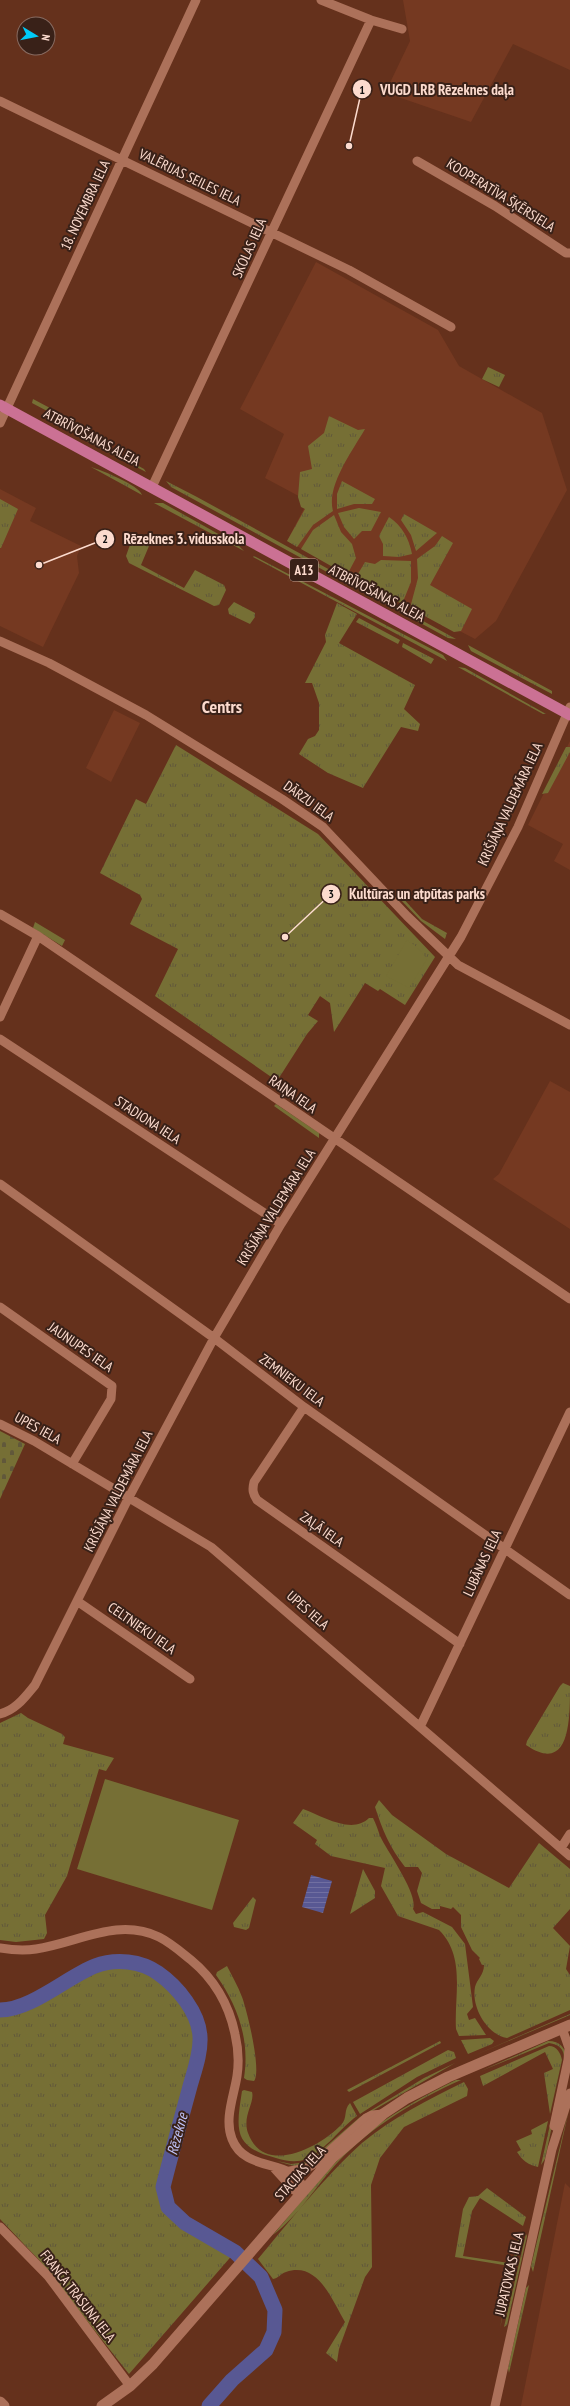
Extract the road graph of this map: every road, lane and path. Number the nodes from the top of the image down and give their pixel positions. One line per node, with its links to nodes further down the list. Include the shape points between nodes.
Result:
1 (196, 0): 6 (street, 18. NOVEMBRA IELA)
2 (321, 0): 3 (street)
3 (371, 20): 4 (street); 8 (street, SKOLAS IELA)
4 (402, 29)
5 (0, 101): 6 (street, VALĒRIJAS SEILES IELA)
6 (122, 160): 8 (street, VALĒRIJAS SEILES IELA); 11 (street, 18. NOVEMBRA IELA)
7 (417, 161): 9 (street, KOOPERATĪVA ŠĶĒRSIELA)
8 (271, 232): 10 (street, VALĒRIJAS SEILES IELA, via 349,270); 13 (street, SKOLAS IELA)
9 (570, 253)
10 (451, 327)
11 (4, 406): 12 (street, 18. NOVEMBRA IELA); 13 (main road, ATBRĪVOŠANAS ALEJA / A13)
12 (0, 423)
13 (152, 487): 15 (main road, ATBRĪVOŠANAS ALEJA / A13)
14 (0, 641): 18 (street, DĀRZU IELA, via 48,663 146,715 323,827)
15 (569, 712): 18 (street, KRIŠJĀŅA VALDEMĀRA IELA, via 518,827)
16 (0, 914): 17 (street, RAIŅA IELA)
17 (38, 936): 19 (street); 22 (street, RAIŅA IELA)
18 (449, 957): 20 (street, DĀRZU IELA, via 472,973); 22 (street, KRIŠJĀŅA VALDEMĀRA IELA)
19 (0, 1017)
20 (570, 1025)
21 (0, 1039): 24 (street, STADIONA IELA)
22 (334, 1140): 24 (street, KRIŠJĀŅA VALDEMĀRA IELA); 25 (street, RAIŅA IELA)
23 (0, 1184): 27 (street, ZEMNIEKU IELA)
24 (281, 1224): 27 (street, KRIŠJĀŅA VALDEMĀRA IELA)
25 (570, 1299)
26 (0, 1307): 31 (street, JAUNUPES IELA, via 112,1386 111,1399)
27 (214, 1338): 28 (street, ZEMNIEKU IELA); 32 (street, KRIŠJĀŅA VALDEMĀRA IELA)
28 (304, 1407): 33 (street, ZEMNIEKU IELA); 36 (street, ZAĻĀ IELA, via 254,1482 252,1489 257,1500)
29 (570, 1412): 33 (street, LUBĀNAS IELA)
30 (0, 1424): 31 (street, UPES IELA)
31 (72, 1464): 32 (street, UPES IELA)
32 (128, 1499): 35 (street, KRIŠJĀŅA VALDEMĀRA IELA); 39 (street, UPES IELA, via 221,1554)
33 (505, 1549): 34 (street, ZEMNIEKU IELA); 36 (street, LUBĀNAS IELA)
34 (570, 1595)
35 (77, 1601): 37 (street, CELTNIEKU IELA); 38 (street, KRIŠJĀŅA VALDEMĀRA IELA, via 34,1685 20,1703)
36 (460, 1644): 39 (street, LUBĀNAS IELA)
37 (190, 1679)
38 (0, 1714)
39 (420, 1727): 41 (street, UPES IELA)
40 (570, 1834): 41 (street)
41 (561, 1848): 42 (street, UPES IELA)
42 (570, 1856)
43 (0, 1948): 51 (street, via 37,1949 119,1929 149,1934 174,1946 214,1984 226,2006 234,2029 238,2066 229,2120 232,2138 246,2156)
44 (566, 2027): 45 (street, JUPATOVKAS IELA); 49 (main road, STACIJAS IELA, via 448,2077 407,2098)
45 (569, 2052): 50 (street, JUPATOVKAS IELA)
46 (570, 2067): 47 (street)
47 (570, 2086)
48 (570, 2093): 50 (street, JUPATOVKAS IELA)
49 (383, 2114): 52 (street, via 366,2118 316,2163); 54 (main road, STACIJAS IELA, via 333,2158)
50 (552, 2149): 61 (street, JUPATOVKAS IELA)
51 (274, 2168): 52 (street); 53 (street)
52 (290, 2171): 54 (street, via 299,2180)
53 (289, 2185): 54 (street); 55 (street)
54 (302, 2191): 55 (main road, STACIJAS IELA)
55 (290, 2206): 57 (main road, STACIJAS IELA)
56 (0, 2227): 57 (street, FRANČA TRASUNA IELA, via 48,2276)
57 (130, 2386): 60 (main road, STACIJAS IELA)
58 (0, 2402): 59 (main road)
59 (4, 2406)
60 (102, 2406)
61 (495, 2406)

